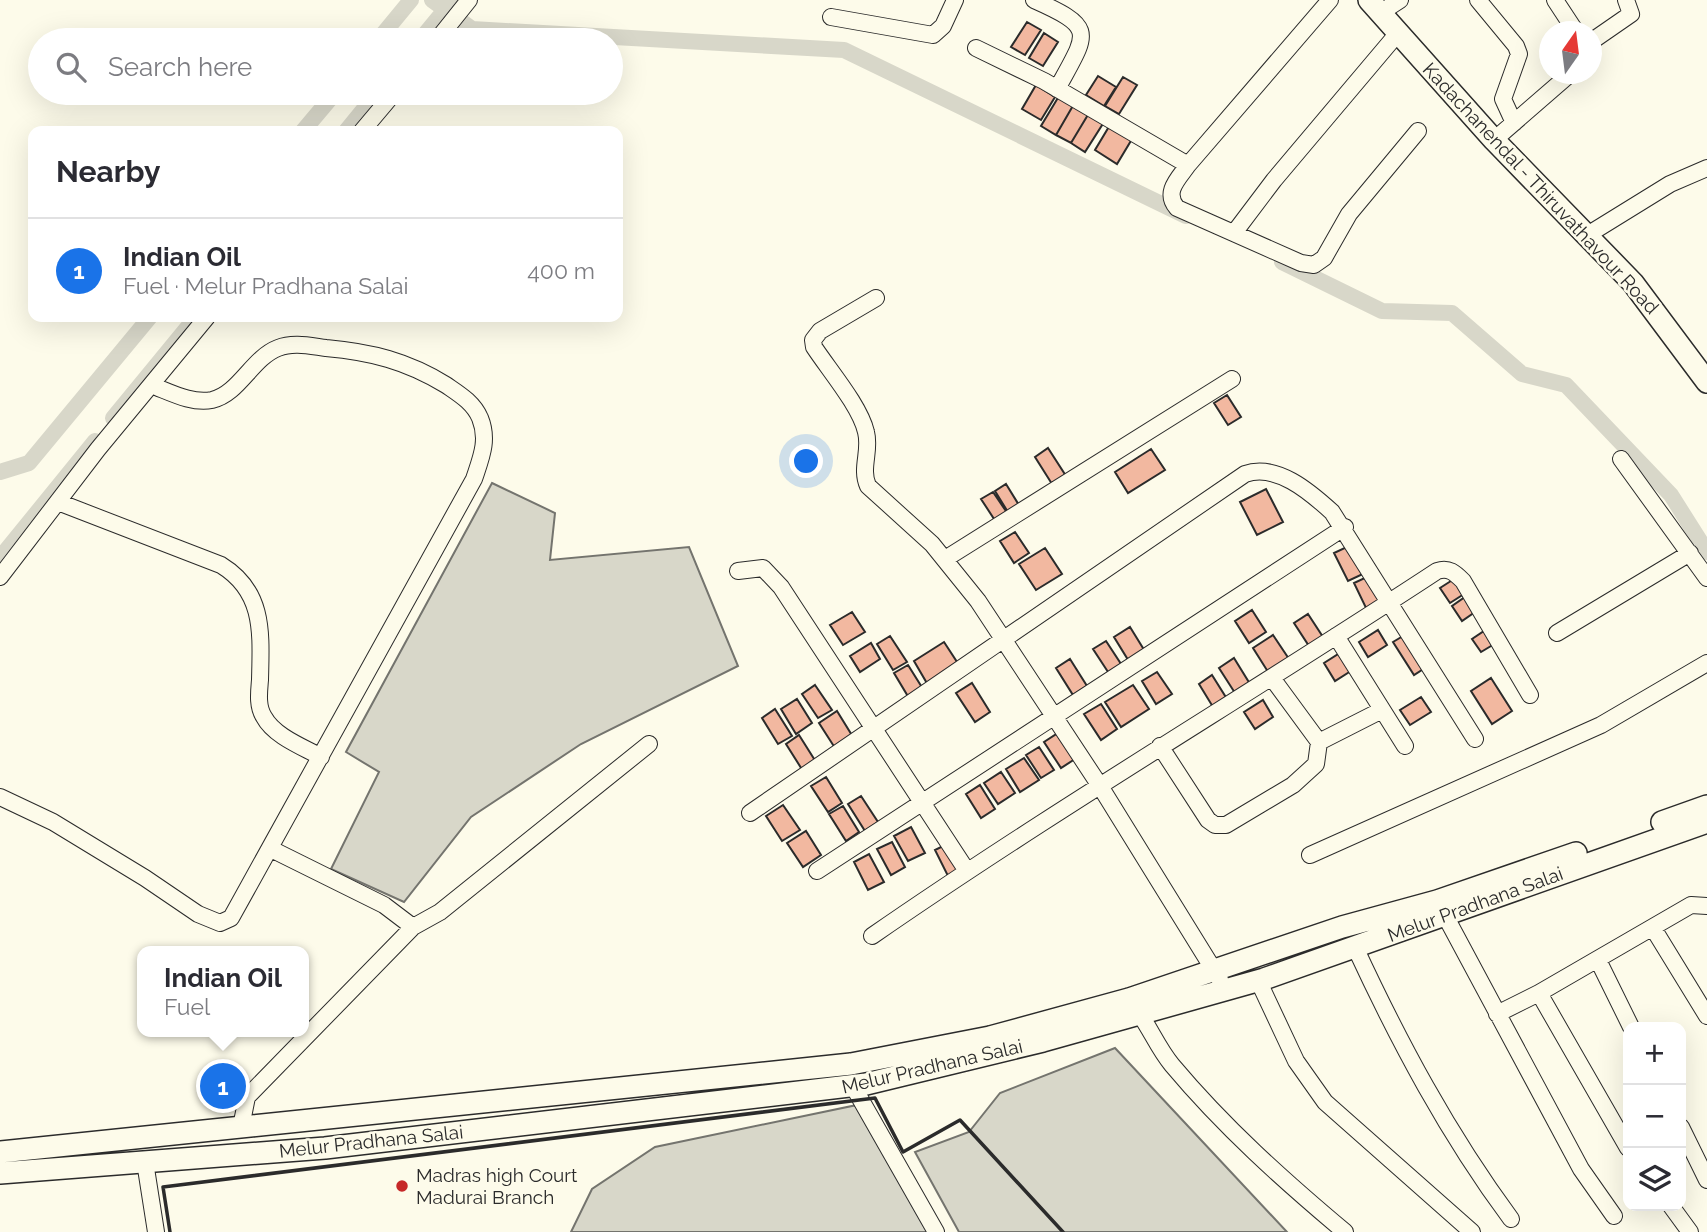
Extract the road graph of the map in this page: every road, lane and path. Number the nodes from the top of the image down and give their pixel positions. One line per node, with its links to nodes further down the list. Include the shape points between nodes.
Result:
1 (955, 0): 10 (street, via 943,26 933,35)
2 (1034, 0): 17 (street, via 1076,21 1080,30 1078,51)
3 (1331, 0): 23 (street)
4 (1400, 0): 9 (street)
5 (1478, 0): 19 (street, via 1519,54 1503,99)
6 (1555, 0): 11 (street)
7 (1626, 0): 14 (street, via 1632,14)
8 (465, 5): 12 (street)
9 (1374, 6): 13 (main road, Kadachanendal - Thiruvathavour Road)
10 (831, 16)
11 (1569, 21)
12 (446, 28)
13 (1398, 33): 22 (main road, Kadachanendal - Thiruvathavour Road); 25 (street)
14 (1602, 35)
15 (976, 48): 17 (street)
16 (1559, 84): 19 (street)
17 (1057, 89): 23 (street)
18 (384, 105): 20 (street)
19 (1514, 123): 22 (street)
20 (366, 126)
21 (1418, 131): 25 (street, via 1376,178 1324,258 1314,265)
22 (1494, 141): 26 (main road, Kadachanendal - Thiruvathavour Road)
23 (1188, 165): 25 (street, via 1171,190 1173,203)
24 (1707, 167): 26 (street)
25 (1234, 233)
26 (1588, 234): 30 (main road, Kadachanendal - Thiruvathavour Road, via 1667,326)
27 (876, 298): 36 (street, via 820,331 814,347 864,425 868,486)
28 (203, 322): 31 (street)
29 (1231, 379): 36 (street)
30 (1707, 382)
31 (151, 385): 33 (street); 55 (street, via 192,400 210,401 260,359 278,348 296,345 392,357 467,399 478,415 484,449 474,479)
32 (1621, 459): 35 (street)
33 (58, 502): 38 (street); 55 (street, via 237,575 255,605 261,639 259,705 264,718)
34 (1345, 527): 40 (street); 43 (street, via 1314,496 1270,472 1257,470); 48 (street)
35 (1690, 553): 39 (street); 41 (street)
36 (945, 559): 43 (street)
37 (738, 571): 49 (street, via 755,567 770,573)
38 (0, 577)
39 (1707, 578)
40 (1390, 601): 42 (street); 46 (street, via 1437,571 1454,572); 50 (street)
41 (1557, 634)
42 (1336, 636): 45 (street); 47 (street)
43 (1002, 638): 48 (street); 49 (street)
44 (1707, 663): 63 (street, via 1601,725)
45 (1272, 678): 51 (street); 53 (street)
46 (1530, 695)
47 (1382, 710): 51 (street); 54 (street)
48 (1053, 716): 56 (street); 58 (street)
49 (873, 730): 58 (street); 60 (street)
50 (1475, 739)
51 (1319, 743): 53 (street, via 1319,757 1308,774 1220,826 1208,820)
52 (649, 744): 68 (street, via 440,912)
53 (1160, 746): 56 (street)
54 (1405, 746)
55 (321, 757): 62 (street)
56 (1100, 786): 65 (street); 73 (street)
57 (0, 797): 62 (street, via 53,822 198,914 220,923 231,918)
58 (919, 802): 64 (street); 65 (street)
59 (1707, 806): 67 (main road, Melur Pradhana Salai)
60 (750, 813)
61 (1707, 822): 67 (main road, Melur Pradhana Salai)
62 (271, 849): 68 (street, via 384,905)
63 (1310, 855)
64 (817, 871)
65 (967, 871): 70 (street)
66 (1707, 906): 69 (street, via 1690,905)
67 (1440, 908): 71 (main road, Melur Pradhana Salai); 73 (main road, Melur Pradhana Salai, via 1342,927); 77 (street)
68 (413, 927): 80 (street)
69 (1653, 928): 72 (street); 78 (street)
70 (872, 936)
71 (1355, 947): 74 (main road, Melur Pradhana Salai); 92 (street, via 1398,1041 1475,1170)
72 (1598, 960): 75 (street); 79 (street)
73 (1220, 980): 74 (main road, Melur Pradhana Salai); 76 (main road, Melur Pradhana Salai)
74 (1258, 980): 96 (street, via 1311,1086)
75 (1539, 993): 77 (street); 85 (street)
76 (1134, 1005): 82 (main road, Melur Pradhana Salai, via 1043,1041); 83 (main road, Melur Pradhana Salai, via 851,1064); 95 (street, via 1169,1062 1213,1112)
77 (1496, 1014): 91 (street, via 1581,1169)
78 (1707, 1016)
79 (1629, 1022)
80 (309, 1034)
81 (306, 1037): 83 (street, via 247,1097)
82 (853, 1086): 87 (main road, Melur Pradhana Salai, via 325,1148); 94 (street)
83 (241, 1127): 86 (main road, Melur Pradhana Salai)
84 (1686, 1137): 89 (street)
85 (1623, 1139)
86 (0, 1152)
87 (145, 1162): 88 (main road, Melur Pradhana Salai); 93 (street)
88 (0, 1173)
89 (1707, 1180)
90 (1675, 1211): 97 (street)
91 (1614, 1216)
92 (1511, 1219)
93 (156, 1232)
94 (936, 1232)
95 (1345, 1232)
96 (1472, 1232)
97 (1690, 1232)

